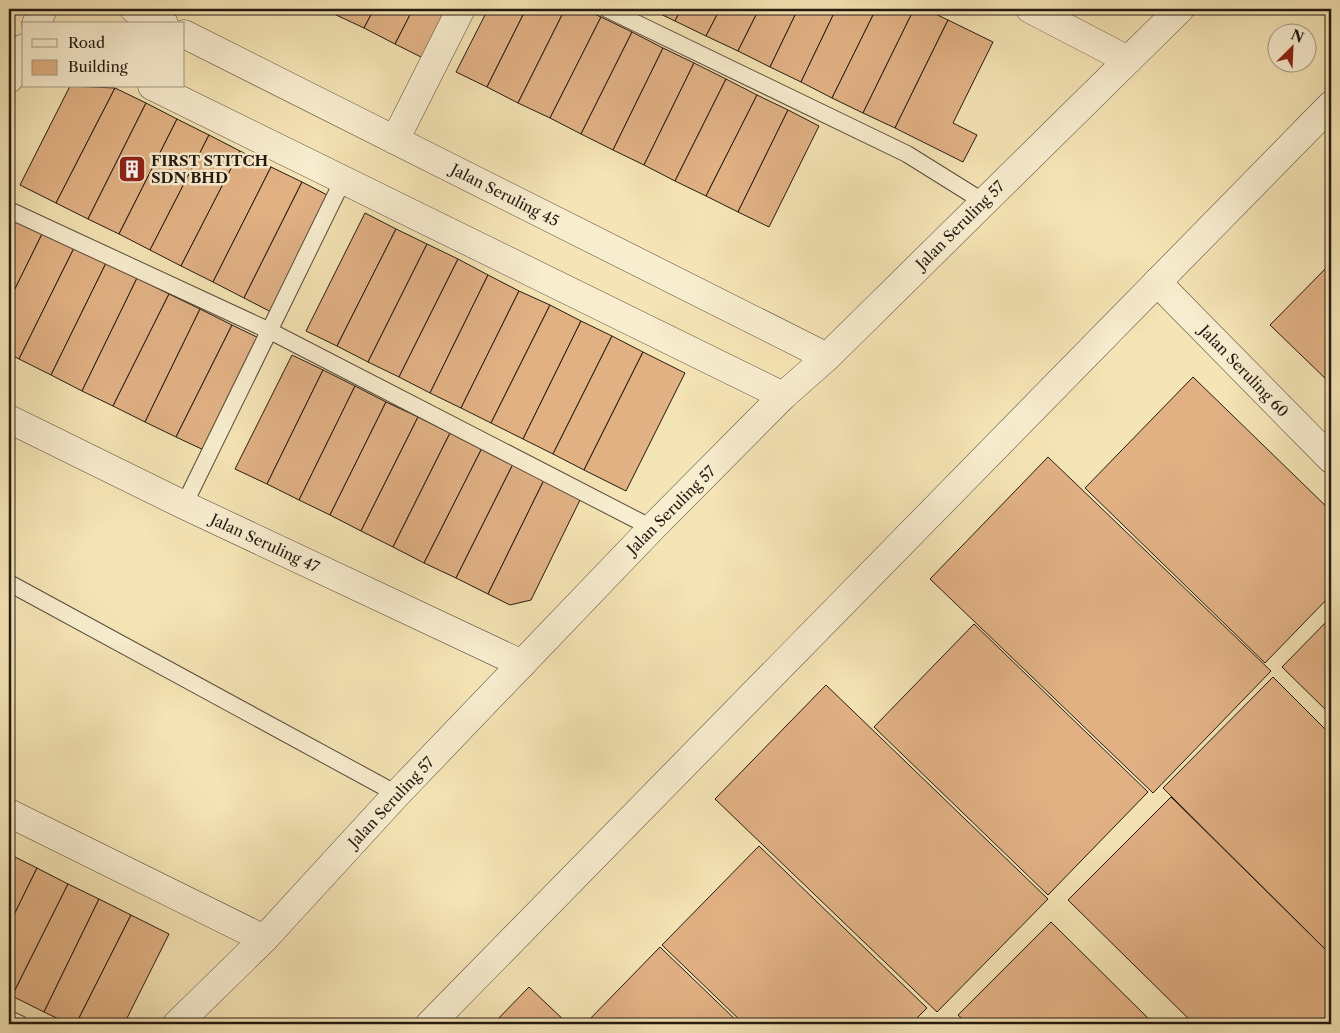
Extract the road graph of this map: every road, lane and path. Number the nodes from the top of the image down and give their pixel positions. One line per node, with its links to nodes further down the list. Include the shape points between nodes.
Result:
1 (43, 9): 7 (street)
2 (134, 9): 8 (street)
3 (461, 9): 15 (street)
4 (607, 9): 17 (lane, via 907,154)
5 (1030, 9): 11 (street)
6 (1180, 9): 11 (street, Jalan Seruling 57)
7 (37, 22)
8 (160, 22)
9 (185, 34): 15 (street, Jalan Seruling 45)
10 (22, 52): 12 (street)
11 (1128, 60): 17 (street, Jalan Seruling 57)
12 (9, 78)
13 (156, 88): 16 (street)
14 (1331, 105): 19 (street)
15 (396, 140): 21 (street, Jalan Seruling 45)
16 (343, 180): 20 (lane); 22 (street)
17 (984, 202): 21 (street, Jalan Seruling 57)
18 (9, 210): 20 (lane)
19 (1157, 282): 24 (street, Jalan Seruling 60); 35 (street)
20 (270, 331): 25 (lane); 26 (lane)
21 (827, 357): 22 (street, Jalan Seruling 57)
22 (784, 396): 26 (street, Jalan Seruling 57)
23 (9, 419): 25 (street, Jalan Seruling 47)
24 (1331, 459)
25 (184, 505): 28 (street, Jalan Seruling 47)
26 (652, 528): 28 (street, Jalan Seruling 57)
27 (9, 583): 29 (lane)
28 (522, 664): 29 (street, Jalan Seruling 57)
29 (397, 794): 31 (street, Jalan Seruling 57)
30 (9, 813): 31 (street)
31 (264, 939): 34 (street, Jalan Seruling 57)
32 (9, 1019): 33 (lane)
33 (20, 1024)
34 (177, 1024)
35 (430, 1024)

